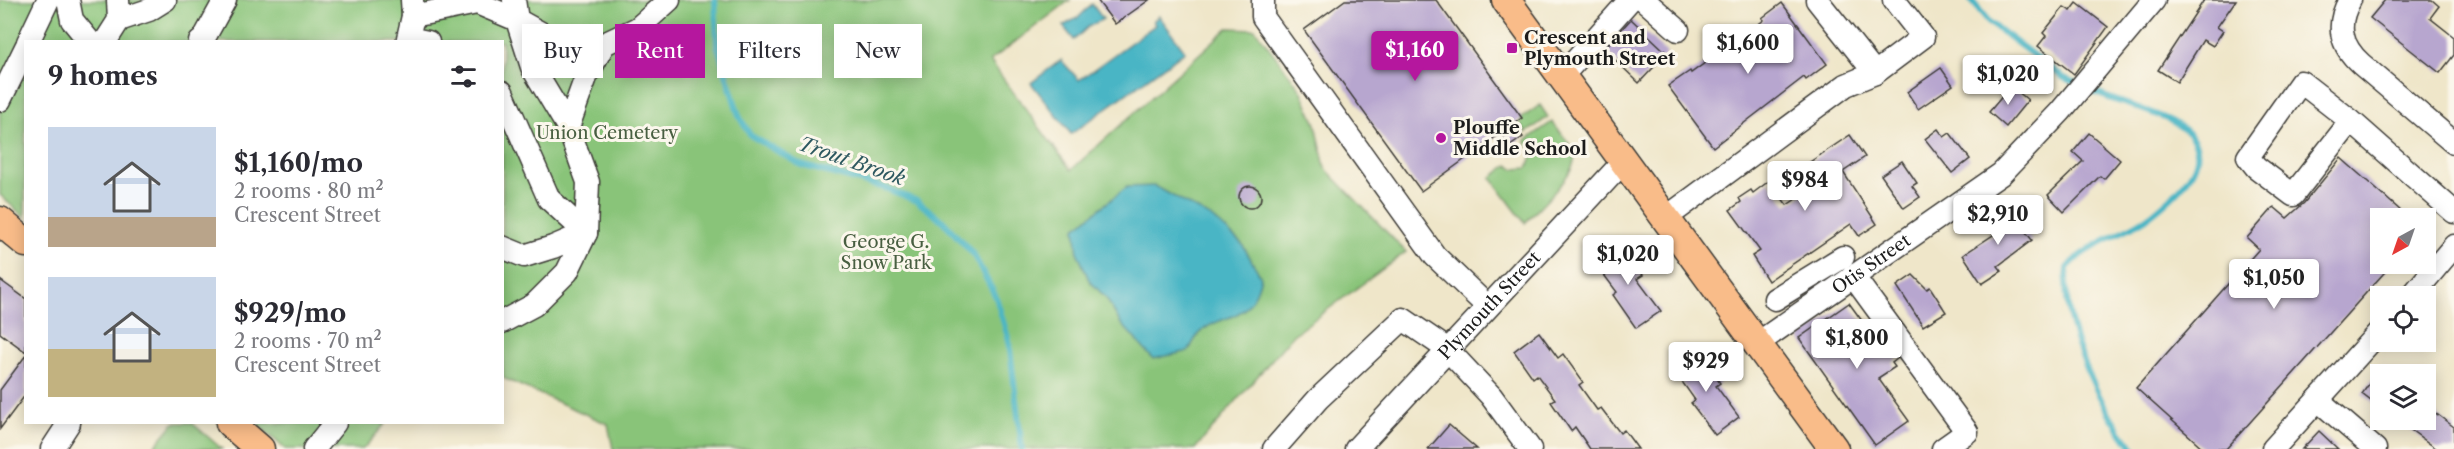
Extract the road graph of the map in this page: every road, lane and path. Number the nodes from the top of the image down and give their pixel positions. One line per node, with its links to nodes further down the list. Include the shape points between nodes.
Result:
1 (48, 0): 18 (street)
2 (68, 0): 19 (street, via 72,20)
3 (165, 0): 14 (street, via 150,10)
4 (225, 0): 21 (street)
5 (669, 0): 22 (street, via 638,28)
6 (1263, 0): 44 (street, via 1263,17 1435,256)
7 (1506, 0): 25 (main road)
8 (1630, 0): 25 (street)
9 (1644, 0): 17 (street)
10 (1894, 0): 24 (street, via 1923,37)
11 (2154, 0): 39 (street, Otis Street, via 2071,100 2001,174)
12 (2350, 0): 30 (street, via 2342,16 2342,35 2348,51)
13 (1828, 4): 24 (street)
14 (118, 10): 20 (street)
15 (515, 10): 16 (street, via 477,3); 22 (street, via 555,41); 29 (street, via 532,67)
16 (413, 28)
17 (1678, 30)
18 (29, 40)
19 (88, 40)
20 (106, 40)
21 (204, 40)
22 (604, 44): 29 (street, via 586,77)
23 (24, 51): 27 (street)
24 (1875, 73): 33 (street, via 1846,85)
25 (1562, 76): 31 (main road)
26 (504, 97): 35 (street, via 549,199)
27 (0, 100)
28 (2351, 121): 28 (street, via 2293,195 2248,157 2301,82); 32 (street)
29 (568, 127): 35 (street, via 588,182)
30 (2454, 143)
31 (1625, 160): 33 (main road); 44 (street, Plymouth Street)
32 (2454, 212)
33 (1667, 217): 47 (main road)
34 (0, 221): 36 (main road)
35 (585, 233): 38 (street, via 524,256); 45 (street, via 567,272 534,305)
36 (24, 241)
37 (2454, 246): 41 (street)
38 (504, 248)
39 (1848, 267): 40 (street); 43 (street, Otis Street); 60 (street, via 1967,432)
40 (1802, 282): 42 (street); 43 (street)
41 (2420, 286)
42 (1775, 299)
43 (1815, 303): 47 (street, Otis Street)
44 (1487, 306): 48 (street, Plymouth Street)
45 (504, 320)
46 (2370, 342): 49 (street)
47 (1758, 343): 59 (main road)
48 (1447, 349): 56 (street, via 1403,319 1318,399); 57 (street, Plymouth Street); 58 (street, via 1491,396)
49 (2318, 400): 61 (street); 62 (street)
50 (68, 424): 53 (street)
51 (231, 424): 54 (main road)
52 (335, 424): 55 (street)
53 (52, 449)
54 (260, 449)
55 (314, 449)
56 (1274, 449)
57 (1356, 449)
58 (1530, 449)
59 (1834, 449)
60 (1943, 449)
61 (2273, 449)
62 (2375, 449)

